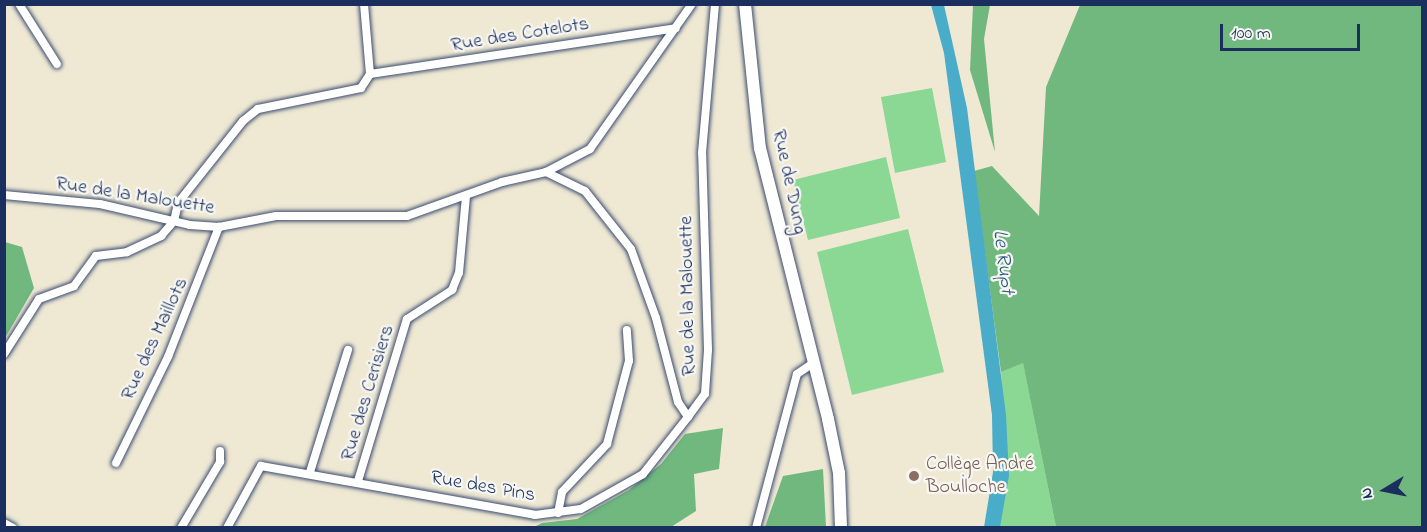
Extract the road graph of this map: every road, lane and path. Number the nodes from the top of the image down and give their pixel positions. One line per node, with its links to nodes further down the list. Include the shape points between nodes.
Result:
1 (19, 4): 7 (street)
2 (364, 4): 8 (street)
3 (692, 4): 6 (street)
4 (715, 4): 18 (street, Rue de la Malouette, via 702,153 708,350 705,394)
5 (745, 4): 17 (main road, Rue de Dung, via 760,148)
6 (676, 28): 8 (street, Rue des Cotelots); 9 (street, via 590,149)
7 (57, 64)
8 (369, 74): 12 (street, via 361,88 258,109 243,121 178,203)
9 (546, 172): 11 (street, Rue de la Malouette); 18 (street, Rue de la Malouette, via 585,190 631,249 656,318 678,402)
10 (4, 195): 12 (street, Rue de la Malouette, via 100,204)
11 (466, 196): 13 (street, Rue de la Malouette, via 406,216 276,216); 22 (street, Rue des Cerisiers, via 459,273 452,290 407,319)
12 (174, 221): 13 (street, Rue de la Malouette); 16 (street, via 161,236 127,252 96,256 74,286 39,299)
13 (219, 226): 20 (street, Rue des Maillots, via 168,357)
14 (627, 330): 23 (street, via 629,361 607,444 562,492)
15 (348, 350): 21 (street)
16 (4, 354)
17 (812, 364): 28 (street, via 797,374); 29 (main road, Rue de Dung, via 839,473)
18 (688, 417): 23 (street, Rue des Pins, via 643,474 581,509)
19 (220, 452): 26 (street, via 220,462)
20 (116, 463)
21 (310, 472): 22 (street, Rue des Pins); 27 (street, Rue des Pins, via 261,466)
22 (358, 481): 23 (street, Rue des Pins, via 535,515)
23 (558, 513)
24 (4, 523): 25 (street)
25 (14, 528)
26 (181, 528)
27 (227, 528)
28 (756, 528)
29 (841, 528)

